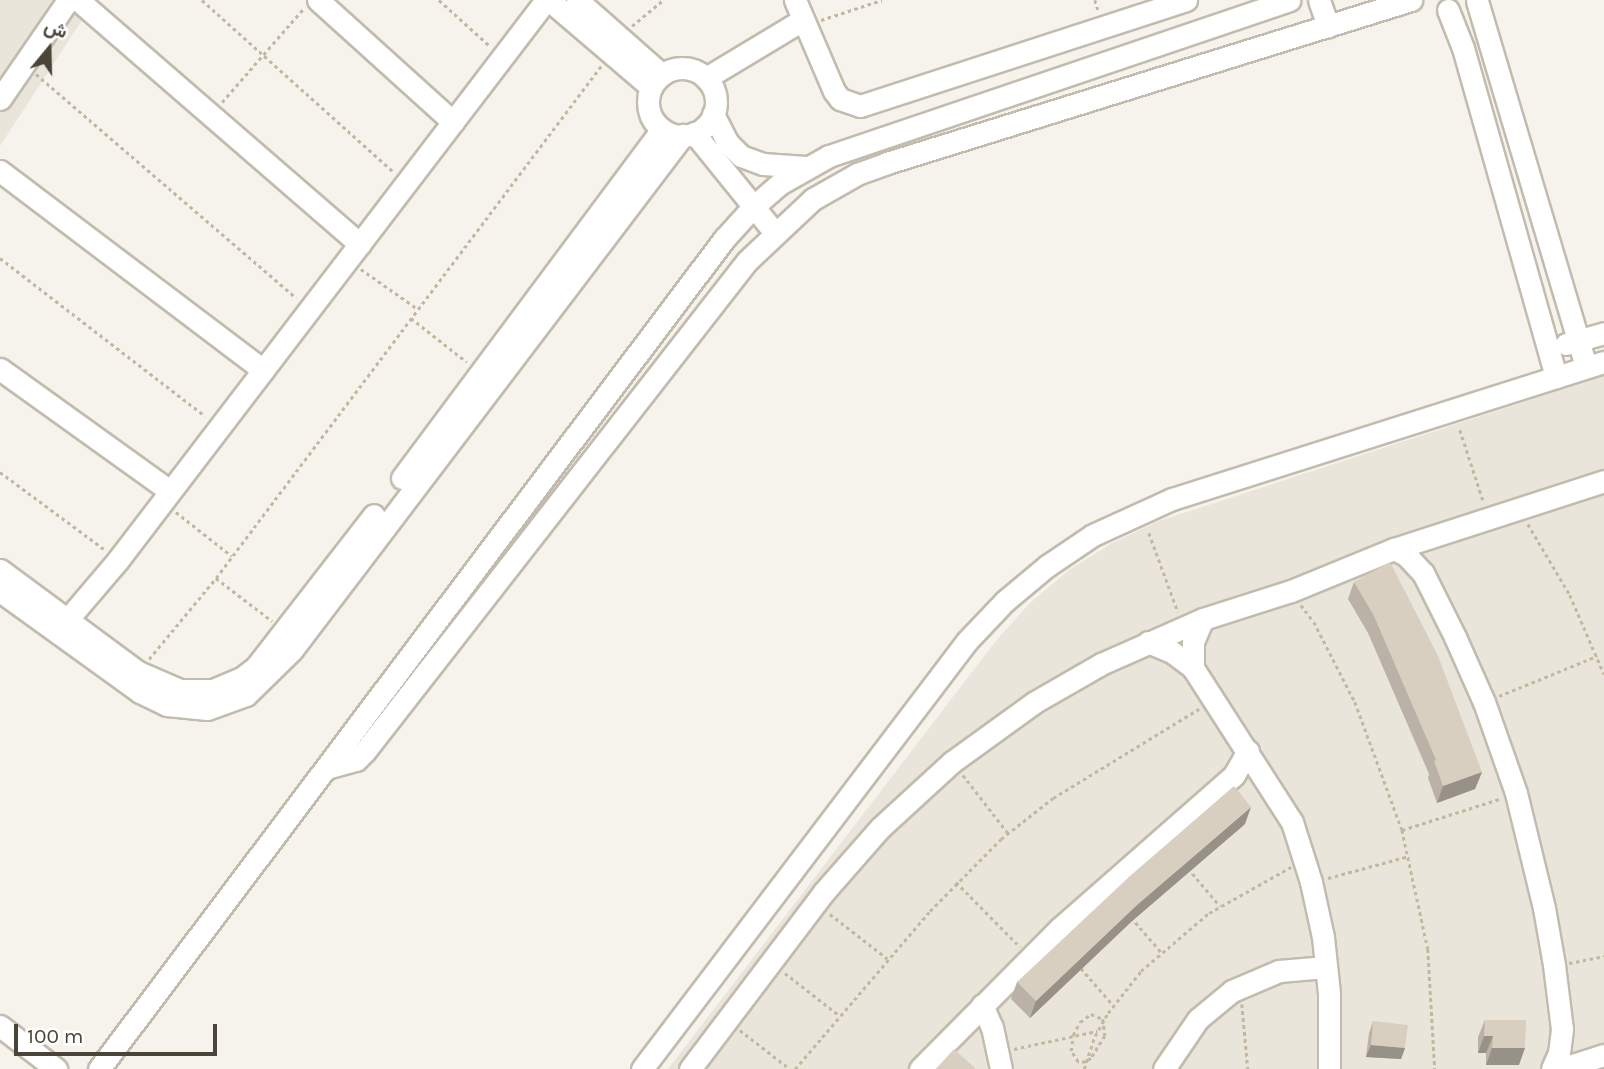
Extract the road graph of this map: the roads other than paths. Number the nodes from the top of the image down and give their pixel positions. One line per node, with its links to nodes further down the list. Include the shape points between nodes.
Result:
1 (68, 0): 18 (street)
2 (78, 0): 27 (street, via 211,115)
3 (318, 0): 20 (street)
4 (548, 0): 15 (street); 20 (street)
5 (577, 0): 15 (street)
6 (1186, 0): 12 (street, via 860,106 849,104 834,91)
7 (1319, 0): 13 (street)
8 (1411, 0): 13 (street)
9 (1478, 1): 11 (street, via 1464,10); 29 (street)
10 (1279, 3): 14 (street); 23 (street)
11 (1441, 5): 31 (street)
12 (801, 15): 16 (street)
13 (1328, 26): 14 (street)
14 (1283, 40): 26 (street, via 858,174 813,199)
15 (615, 45): 17 (street)
16 (706, 78): 17 (street, via 684,68); 19 (street, via 714,91)
17 (657, 81): 21 (street, via 649,110)
18 (0, 99)
19 (713, 114): 22 (street, via 706,126); 23 (street, via 727,142 741,156 763,164)
20 (453, 122): 27 (street)
21 (662, 129): 22 (street); 30 (street)
22 (688, 134): 25 (street); 30 (street)
23 (806, 167): 25 (street)
24 (0, 171): 34 (street)
25 (753, 207): 26 (street); 49 (street, via 723,239)
26 (775, 233): 49 (street, via 732,279 365,751 356,760)
27 (354, 252): 34 (street)
28 (1604, 333): 29 (street)
29 (1579, 340): 31 (street); 32 (street)
30 (509, 348): 37 (street); 37 (street, via 480,373)
31 (1551, 349): 35 (street)
32 (1595, 364): 35 (street)
33 (0, 369): 38 (street)
34 (263, 370): 38 (street)
35 (1556, 377): 61 (street, via 1171,499 1102,531 1046,566 967,641)
36 (1604, 481): 39 (street)
37 (399, 493): 43 (street, via 275,670 246,695 217,707 187,709 140,692); 44 (street, via 249,672 213,690 180,690 138,672)
38 (167, 496): 44 (street)
39 (1434, 536): 40 (street); 42 (street)
40 (1394, 550): 42 (street, via 1406,555); 45 (street, via 1291,591)
41 (0, 570): 44 (street)
42 (1423, 573): 55 (street, via 1484,702 1516,793 1545,908)
43 (0, 591)
44 (67, 620)
45 (1193, 622): 46 (street); 47 (street)
46 (1147, 642): 47 (street, via 1172,652); 62 (street, via 1035,702 952,762 880,828 815,903)
47 (1193, 668): 48 (street)
48 (1248, 751): 50 (street); 51 (street)
49 (326, 768): 60 (street)
50 (1226, 782): 51 (street, via 1256,785); 53 (street, via 1124,870)
51 (1275, 794): 52 (street, via 1292,822 1311,882)
52 (1326, 967): 64 (street, via 1279,971 1239,987 1198,1019); 65 (street)
53 (982, 1005): 56 (street); 58 (street)
54 (0, 1026): 59 (street)
55 (1562, 1029): 57 (street); 66 (street)
56 (956, 1031): 58 (street, via 979,1037); 63 (street)
57 (1598, 1056): 67 (street)
58 (999, 1060)
59 (56, 1069)
60 (99, 1069)
61 (642, 1069)
62 (690, 1069)
63 (920, 1069)
64 (1164, 1069)
65 (1329, 1069)
66 (1552, 1069)
67 (1560, 1069)

